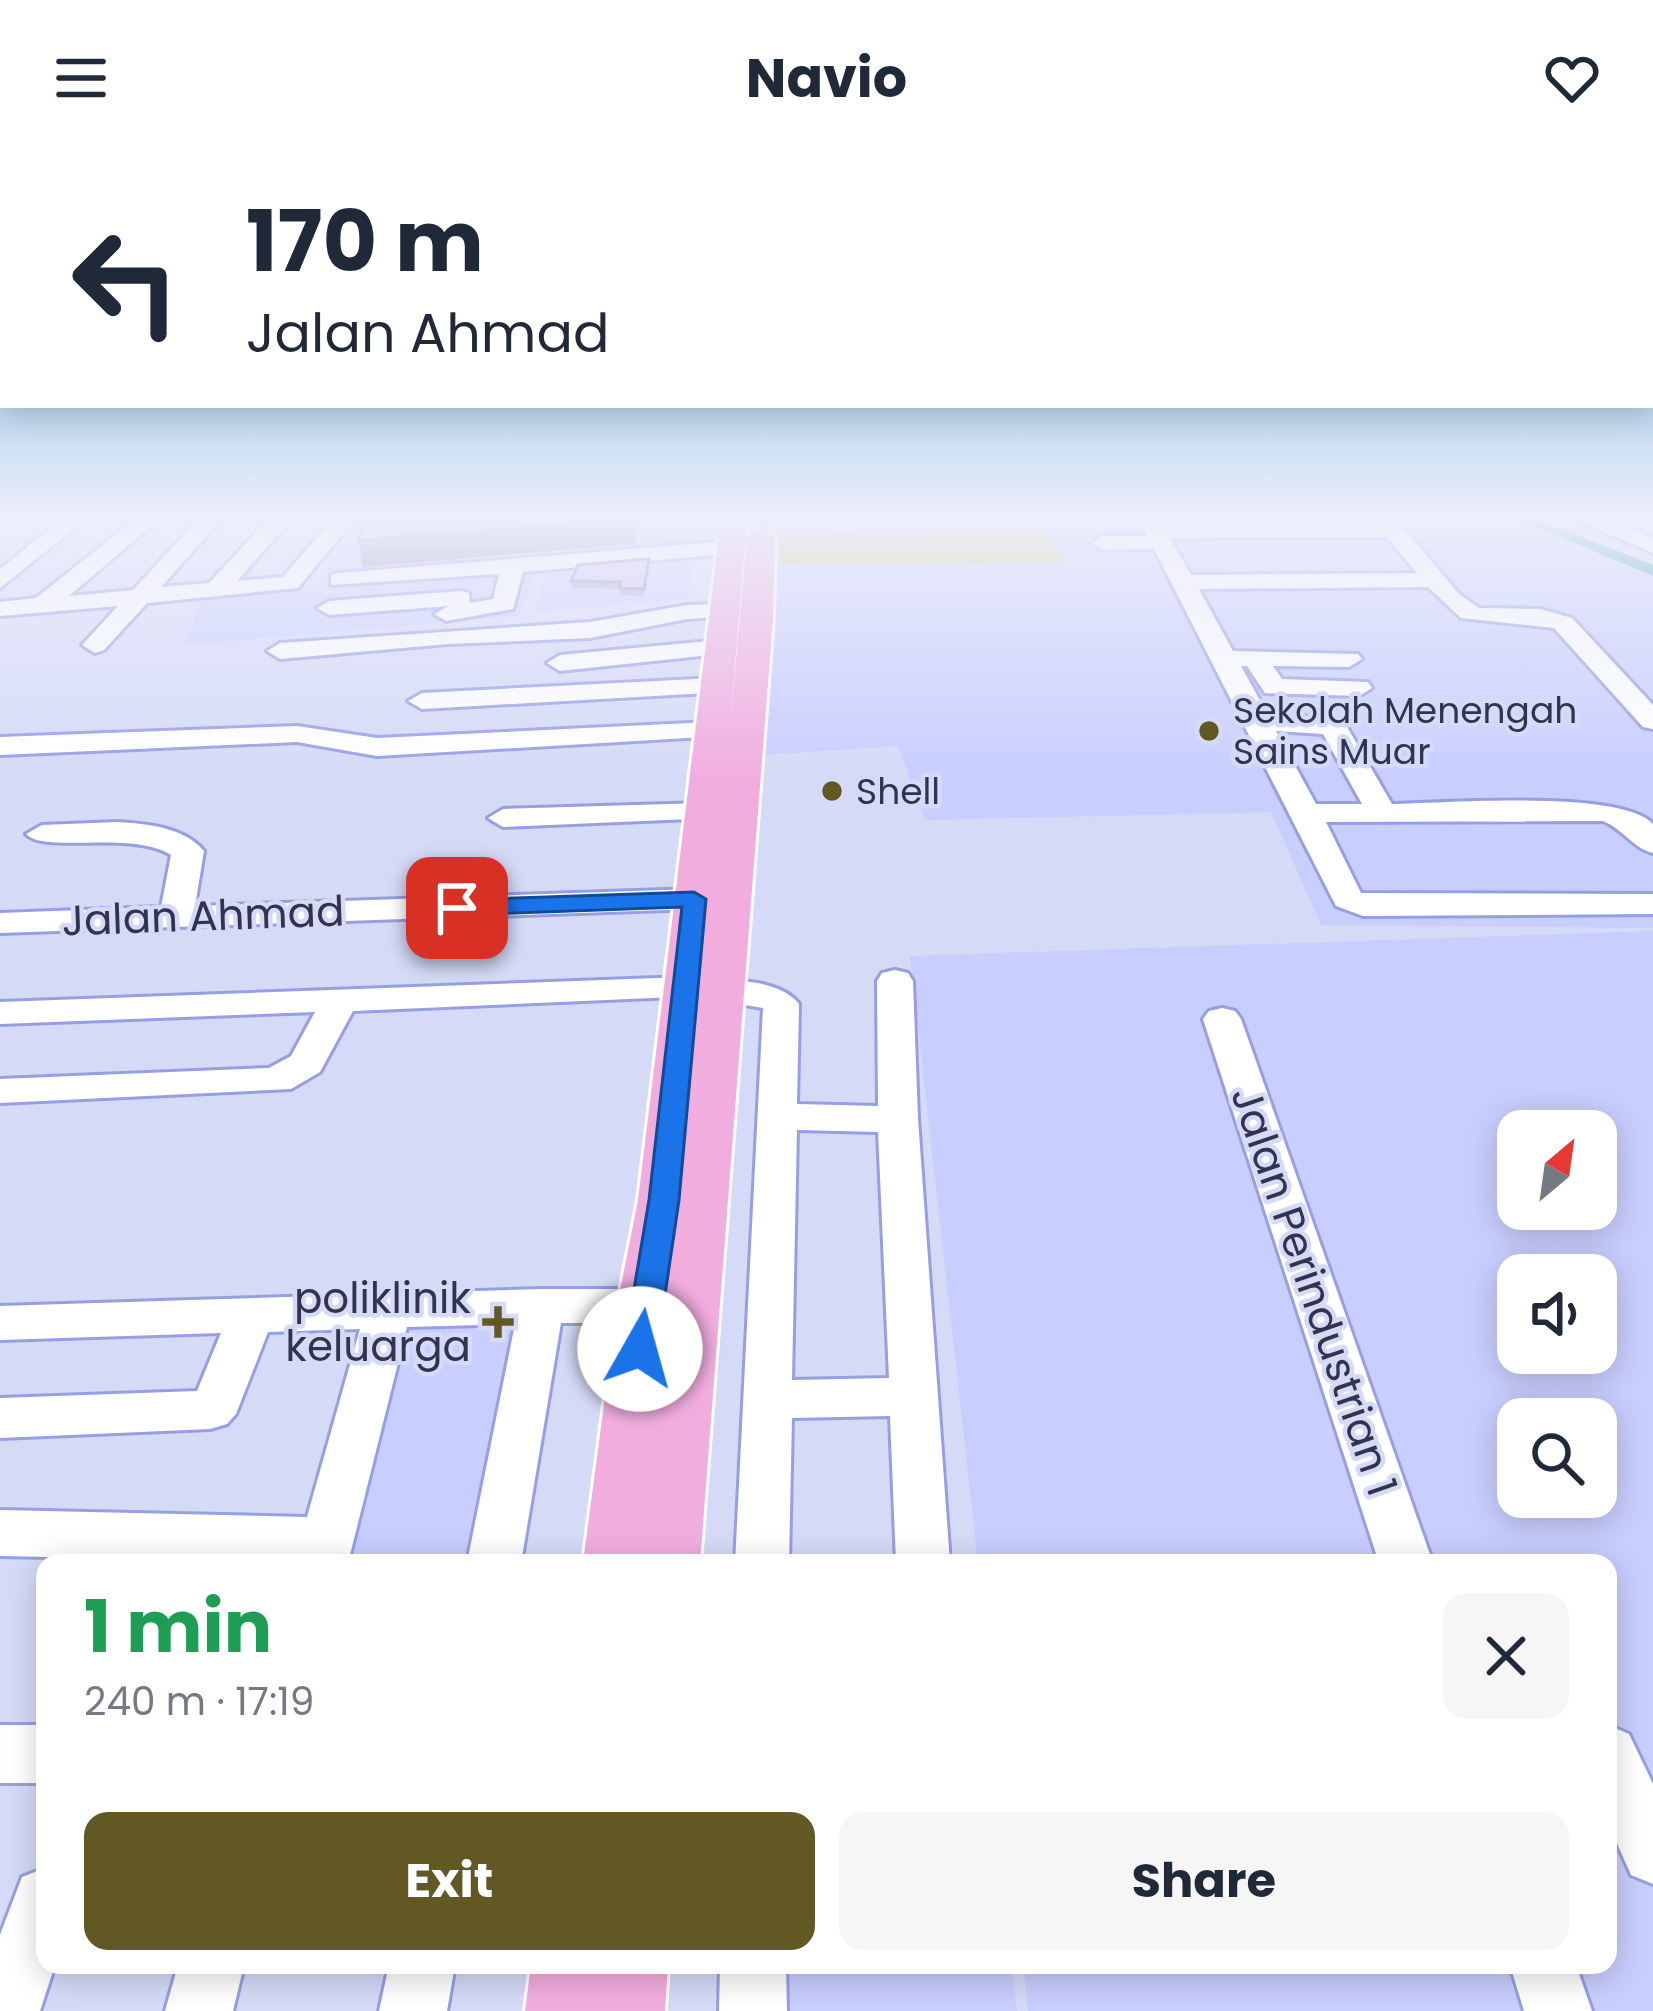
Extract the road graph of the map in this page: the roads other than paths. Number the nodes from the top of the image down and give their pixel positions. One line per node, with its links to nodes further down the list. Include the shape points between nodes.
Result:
1 (126, 607): 14 (street)
2 (309, 607): 13 (street)
3 (453, 607): 4 (street)
4 (496, 607)
5 (664, 607): 22 (street)
6 (673, 607): 25 (street, via 376,748 297,734)
7 (674, 607): 19 (street)
8 (693, 607): 15 (street, via 590,630)
9 (713, 607): 26 (main road)
10 (742, 607): 37 (main road, via 758,618)
11 (1196, 607): 16 (street)
12 (1465, 607): 21 (street, via 1472,614 1563,623)
13 (255, 633)
14 (94, 645)
15 (280, 652)
16 (1224, 657): 17 (street); 23 (street)
17 (1255, 658): 18 (street); 20 (street, via 1274,687)
18 (1348, 659)
19 (560, 663)
20 (1359, 688)
21 (1644, 697): 24 (street)
22 (422, 701)
23 (1258, 721): 27 (street); 28 (street, via 1333,726)
24 (1653, 721)
25 (0, 746)
26 (703, 812): 29 (street); 32 (main road)
27 (1306, 813): 28 (street); 33 (street, via 1348,899 1363,906)
28 (1382, 814): 31 (street, via 1607,812 1635,823)
29 (503, 818)
30 (42, 834): 34 (street, via 136,832 175,841 188,850)
31 (1653, 844)
32 (694, 899): 34 (street, Jalan Ahmad); 37 (main road)
33 (1653, 904)
34 (176, 917): 35 (street, Jalan Ahmad)
35 (0, 922)
36 (896, 981): 43 (street)
37 (724, 992): 38 (street); 42 (street, via 781,1004); 45 (main road, via 664,1200); 56 (main road)
38 (339, 1002): 39 (street); 41 (street, via 306,1064 277,1080)
39 (0, 1013)
40 (1222, 1019): 59 (street, Jalan Perindustrian 1)
41 (0, 1091)
42 (777, 1117): 43 (street); 50 (street)
43 (898, 1119): 49 (street)
44 (541, 1306): 45 (street); 46 (street); 54 (street)
45 (645, 1306): 55 (main road)
46 (388, 1311): 47 (street); 53 (street)
47 (251, 1316): 48 (street); 51 (street, via 210,1409)
48 (0, 1323)
49 (916, 1397): 50 (street); 58 (street)
50 (768, 1399): 57 (street)
51 (0, 1418)
52 (0, 1534): 53 (street)
53 (324, 1552)
54 (496, 1554)
55 (617, 1554)
56 (668, 1554)
57 (762, 1554)
58 (923, 1554)
59 (1403, 1554)
60 (0, 1754): 61 (street)
61 (36, 1754)
62 (1617, 1774): 63 (street)
63 (1653, 1853)
64 (36, 1926): 69 (street)
65 (209, 1974): 70 (street)
66 (420, 1974): 71 (street)
67 (753, 1974): 72 (street)
68 (1546, 1974): 73 (street)
69 (6, 2011)
70 (199, 2011)
71 (413, 2011)
72 (753, 2011)
73 (1558, 2011)

